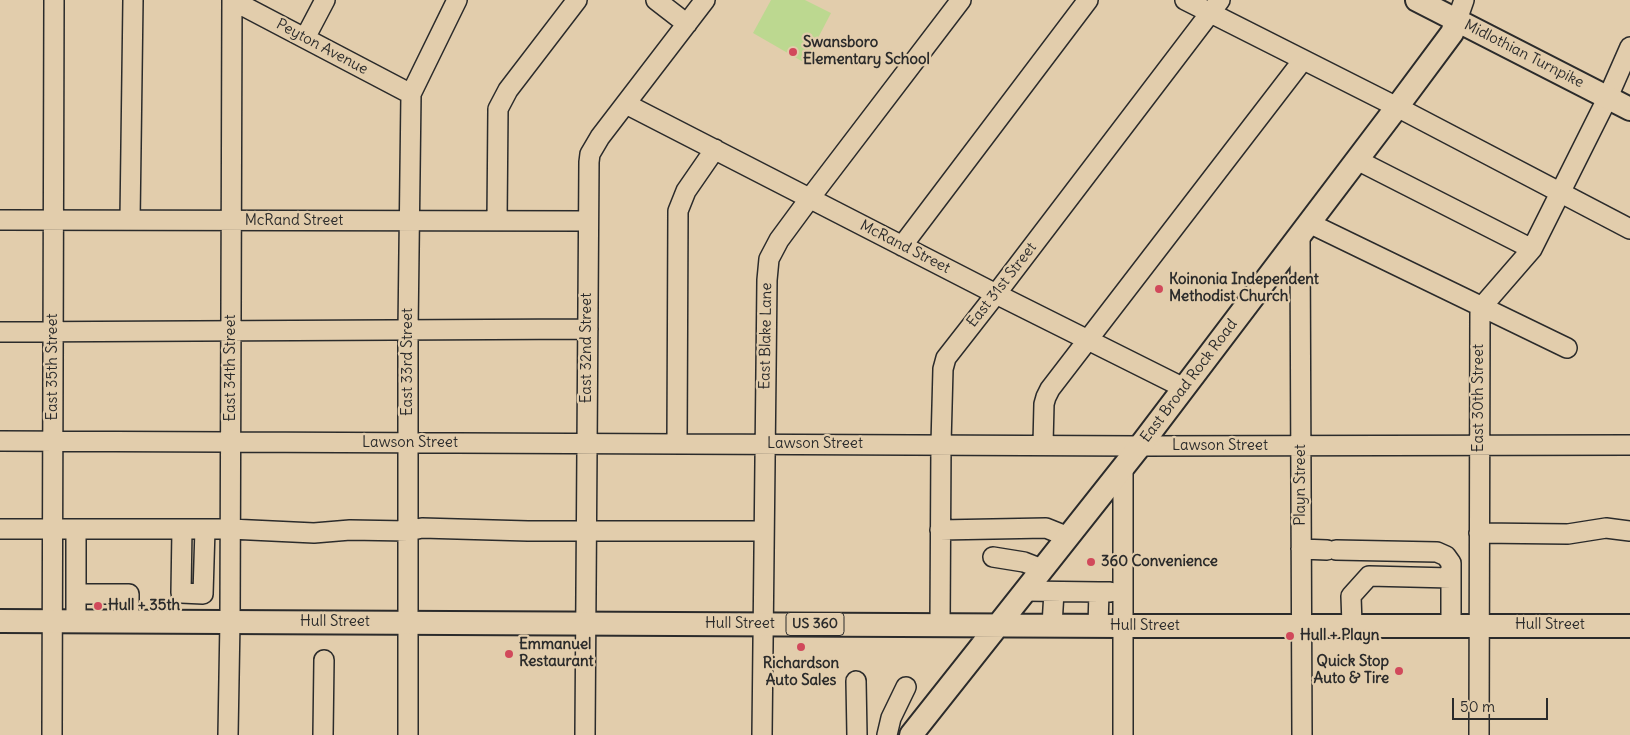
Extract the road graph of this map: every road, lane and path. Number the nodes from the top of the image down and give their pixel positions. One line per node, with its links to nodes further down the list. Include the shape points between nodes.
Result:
1 (54, 0): 29 (street, East 35th Street)
2 (133, 0): 30 (street)
3 (232, 0): 16 (street, Peyton Avenue); 31 (street, East 34th Street)
4 (325, 0): 16 (street)
5 (457, 0): 19 (street, East 33rd Street)
6 (577, 0): 33 (street, via 508,90 498,109)
7 (656, 0): 15 (street)
8 (705, 0): 15 (street, East 32nd Street)
9 (961, 0): 27 (street, East Blake Lane)
10 (1088, 0): 37 (street)
11 (1185, 0): 13 (street)
12 (1418, 0): 14 (main road, Midlothian Turnpike)
13 (1215, 6): 18 (street); 39 (street, East 31st Street)
14 (1460, 10): 20 (main road, Midlothian Turnpike); 22 (main road, East Broad Rock Road, via 1452,33)
15 (687, 24): 21 (street, East 32nd Street)
16 (305, 38): 19 (street, Peyton Avenue)
17 (1630, 47): 20 (street)
18 (1303, 60): 22 (street); 46 (street)
19 (411, 94): 32 (street, East 33rd Street)
20 (1608, 97): 23 (main road, Midlothian Turnpike); 26 (street)
21 (626, 104): 24 (street, McRand Street); 34 (street, East 32nd Street, via 590,154)
22 (1397, 107): 25 (main road, East Broad Rock Road); 26 (street)
23 (1630, 108)
24 (715, 149): 27 (street, McRand Street); 54 (street, via 682,198 678,211)
25 (1357, 160): 35 (main road, East Broad Rock Road); 38 (street)
26 (1559, 193): 36 (street); 38 (street)
27 (810, 198): 37 (street, McRand Street); 55 (street, East Blake Lane, via 769,259)
28 (0, 220): 29 (street, McRand Street)
29 (54, 220): 30 (street, McRand Street); 45 (street, East 35th Street)
30 (130, 220): 31 (street, McRand Street)
31 (231, 221): 32 (street, McRand Street); 43 (street, East 34th Street)
32 (409, 221): 33 (street, McRand Street); 42 (street, East 33rd Street)
33 (497, 221): 34 (street, McRand Street)
34 (588, 221): 41 (street, East 32nd Street)
35 (1305, 229): 40 (street); 48 (main road, East Broad Rock Road); 60 (street, Playn Street)
36 (1630, 229)
37 (902, 246): 39 (street, McRand Street)
38 (1532, 249): 40 (street)
39 (996, 294): 46 (street, McRand Street); 56 (street, East 31st Street, via 946,358)
40 (1482, 307): 47 (street); 61 (street, East 30th Street, via 1479,321)
41 (588, 329): 42 (street); 53 (street, East 32nd Street)
42 (408, 330): 43 (street); 52 (street, East 33rd Street)
43 (231, 331): 45 (street); 51 (street, East 34th Street)
44 (0, 332): 45 (street)
45 (53, 332): 50 (street, East 35th Street)
46 (1088, 339): 48 (street, McRand Street); 57 (street, via 1046,397)
47 (1567, 348)
48 (1184, 388): 59 (main road, East Broad Rock Road)
49 (0, 442): 50 (street, Lawson Street)
50 (53, 442): 51 (street, Lawson Street); 63 (street, East 35th Street)
51 (230, 443): 52 (street, Lawson Street); 68 (street, East 34th Street)
52 (408, 443): 53 (street, Lawson Street); 71 (street, East 33rd Street)
53 (587, 444): 54 (street, Lawson Street); 69 (street, East 32nd Street)
54 (677, 444): 55 (street, Lawson Street)
55 (764, 444): 56 (street, Lawson Street); 72 (street, East Blake Lane)
56 (941, 444): 57 (street, Lawson Street); 70 (street, East 31st Street)
57 (1043, 444): 59 (street, Lawson Street)
58 (1630, 445): 61 (street, Lawson Street)
59 (1140, 446): 60 (street, Lawson Street); 62 (main road, East Broad Rock Road)
60 (1301, 446): 61 (street, Lawson Street); 76 (street, Playn Street)
61 (1479, 446): 74 (street, East 30th Street)
62 (1122, 468): 75 (main road, East Broad Rock Road); 85 (street)
63 (53, 528): 64 (street); 65 (street); 89 (street, East 35th Street)
64 (0, 529)
65 (76, 529): 66 (street); 87 (street)
66 (182, 529): 67 (street); 86 (street, via 181,593)
67 (205, 529): 68 (street); 86 (street, via 203,594)
68 (230, 529): 71 (street, via 314,533); 90 (street, East 34th Street)
69 (586, 530): 71 (street, via 422,528); 72 (street); 95 (street, East 32nd Street)
70 (940, 530): 75 (street, via 1046,528); 97 (street, East 31st Street)
71 (408, 531): 94 (street, East 33rd Street)
72 (763, 531): 96 (street, East Blake Lane)
73 (1630, 531): 74 (street, via 1606,528 1568,534)
74 (1479, 533): 77 (street, East 30th Street)
75 (1066, 539): 80 (main road, East Broad Rock Road)
76 (1301, 549): 78 (street, via 1437,552); 100 (street, Playn Street)
77 (1479, 555): 78 (street); 103 (street, East 30th Street)
78 (1446, 556): 81 (street, via 1451,563)
79 (993, 557): 80 (street, via 1024,562)
80 (1042, 569): 82 (main road, East Broad Rock Road)
81 (1451, 578): 101 (street, via 1369,576 1352,596); 102 (street)
82 (1025, 591): 83 (street); 98 (main road, East Broad Rock Road)
83 (1054, 592): 84 (street); 99 (street)
84 (1099, 592): 85 (street); 104 (street)
85 (1124, 592): 105 (street)
86 (193, 593): 93 (street)
87 (76, 594): 91 (street); 92 (street, via 129,594)
88 (0, 621): 89 (main road, Hull Street / US 360)
89 (53, 621): 91 (main road, Hull Street / US 360); 110 (street, East 35th Street)
90 (230, 621): 93 (main road, Hull Street / US 360); 94 (main road, Hull Street / US 360); 111 (street, East 34th Street)
91 (76, 622): 92 (main road, Hull Street / US 360)
92 (129, 622): 93 (main road, Hull Street / US 360)
93 (192, 622)
94 (408, 623): 95 (main road, Hull Street / US 360); 113 (street, East 33rd Street)
95 (585, 623): 96 (main road, Hull Street / US 360); 114 (street, East 32nd Street)
96 (762, 624): 97 (main road, Hull Street / US 360); 115 (street, East Blake Lane)
97 (940, 625): 98 (main road, Hull Street / US 360)
98 (998, 625): 99 (main road, Hull Street / US 360); 118 (main road, East Broad Rock Road)
99 (1052, 625): 104 (main road, Hull Street / US 360)
100 (1301, 625): 101 (main road, Hull Street / US 360); 105 (main road, Hull Street / US 360); 120 (street, Playn Street)
101 (1352, 625): 102 (main road, Hull Street / US 360)
102 (1452, 625): 103 (main road, Hull Street / US 360)
103 (1479, 625): 106 (main road, Hull Street / US 360); 121 (street, East 30th Street)
104 (1098, 626): 105 (main road, Hull Street / US 360)
105 (1124, 626): 119 (street)
106 (1630, 626)
107 (324, 660): 112 (street)
108 (856, 681): 116 (street)
109 (906, 687): 117 (street, via 891,718)
110 (52, 735)
111 (228, 735)
112 (323, 735)
113 (408, 735)
114 (585, 735)
115 (762, 735)
116 (857, 735)
117 (888, 735)
118 (911, 735)
119 (1124, 735)
120 (1302, 735)
121 (1480, 735)

